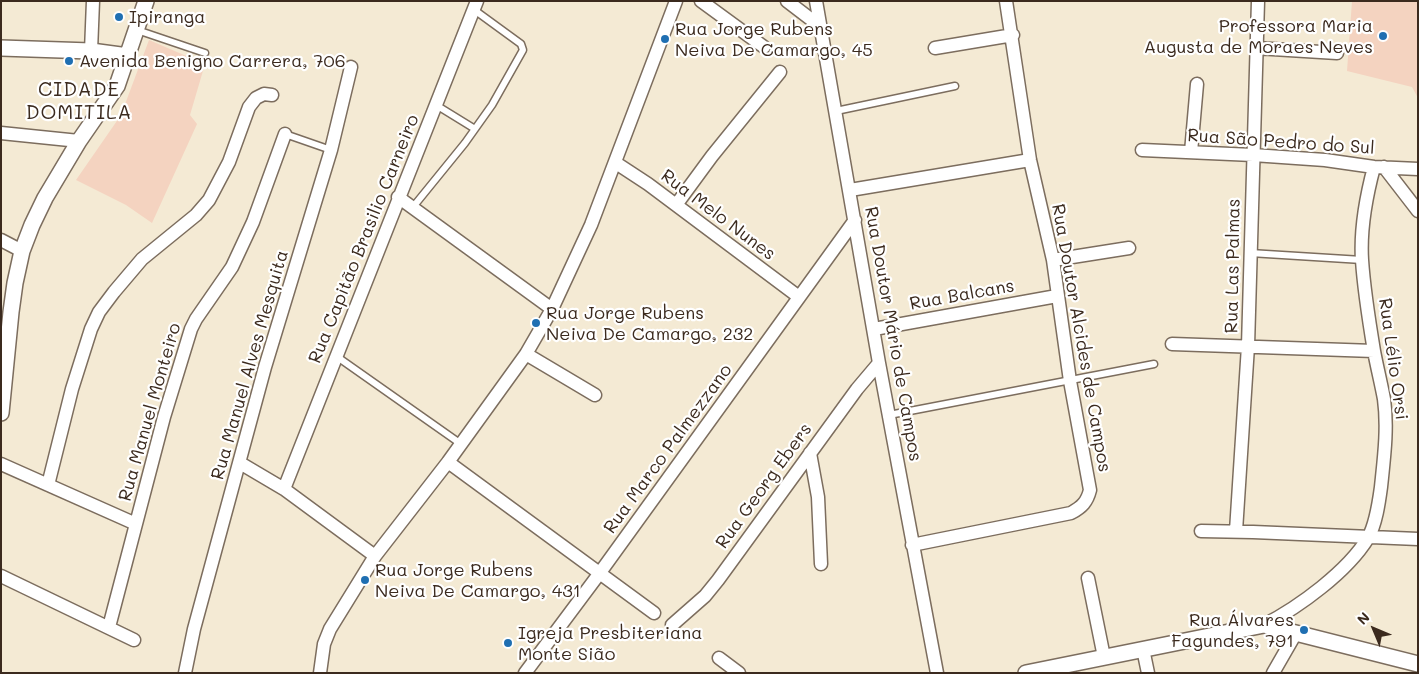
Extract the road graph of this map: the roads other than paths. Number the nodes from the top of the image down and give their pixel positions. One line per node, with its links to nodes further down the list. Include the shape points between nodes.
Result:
1 (93, 1): 17 (street)
2 (146, 1): 11 (street)
3 (676, 1): 37 (street)
4 (701, 1): 13 (street)
5 (787, 1): 10 (street)
6 (816, 1): 10 (street, Rua Doutor Mário de Campos)
7 (1006, 1): 12 (street, Rua Doutor Alcides de Campos)
8 (1258, 1): 16 (street, Rua Las Palmas)
9 (475, 5): 26 (street, Rua Capitão Brasilio Carneiro); 28 (lane, via 524,48)
10 (821, 28): 27 (street, Rua Doutor Mário de Campos)
11 (137, 30): 18 (lane); 20 (street)
12 (1012, 35): 15 (street); 36 (street, Rua Doutor Alcides de Campos)
13 (764, 47)
14 (1, 48): 17 (street)
15 (935, 48)
16 (1256, 48): 19 (street); 35 (street, Rua Las Palmas)
17 (91, 51): 20 (street)
18 (205, 53)
19 (1337, 53)
20 (128, 56): 31 (street, via 118,86)
21 (351, 67): 32 (street, Rua Manuel Alves Mesquita)
22 (780, 72): 42 (street)
23 (1197, 84): 34 (street)
24 (955, 86): 27 (lane)
25 (272, 94): 74 (street, via 256,98 249,107 229,162 210,200 142,259 99,312 72,389)
26 (436, 105): 28 (lane); 41 (street, Rua Capitão Brasilio Carneiro)
27 (836, 111): 40 (street, Rua Doutor Mário de Campos)
28 (475, 129): 43 (lane)
29 (1, 133): 31 (street)
30 (285, 134): 32 (lane); 76 (street, Rua Manuel Monteiro, via 253,222 232,267 191,329)
31 (80, 141): 48 (street, via 45,198)
32 (331, 150): 72 (street, Rua Manuel Alves Mesquita, via 265,366)
33 (1142, 150): 34 (street, Rua São Pedro do Sul)
34 (1191, 152): 35 (street, Rua São Pedro do Sul)
35 (1252, 155): 38 (street, Rua São Pedro do Sul); 49 (street, Rua Las Palmas)
36 (1030, 160): 40 (street); 50 (street, Rua Doutor Alcides de Campos)
37 (616, 163): 42 (street, Rua Melo Nunes); 54 (street)
38 (1379, 167): 39 (street, Rua São Pedro do Sul); 44 (street); 51 (street, Rua Lélio Orsi, via 1364,214)
39 (1418, 169)
40 (850, 190): 45 (street, Rua Doutor Mário de Campos)
41 (398, 197): 43 (street); 61 (street, Rua Capitão Brasilio Carneiro)
42 (676, 205): 53 (street, Rua Melo Nunes)
43 (413, 207): 54 (street)
44 (1418, 210)
45 (855, 220): 53 (street, Rua Marco Palmezzano); 56 (street, Rua Doutor Mário de Campos)
46 (1, 240): 48 (street)
47 (1130, 248): 50 (street)
48 (22, 251): 55 (street)
49 (1250, 253): 51 (lane); 58 (street, Rua Las Palmas)
50 (1053, 260): 52 (street, Rua Doutor Alcides de Campos)
51 (1362, 260): 59 (street, Rua Lélio Orsi)
52 (1057, 296): 56 (street, Rua Balcans); 65 (street, Rua Doutor Alcides de Campos)
53 (799, 297): 84 (street, Rua Marco Palmezzano)
54 (552, 309): 60 (street)
55 (6, 312): 64 (street)
56 (874, 329): 62 (street, Rua Doutor Mário de Campos)
57 (1172, 344): 58 (street)
58 (1248, 346): 59 (street); 78 (street, Rua Las Palmas)
59 (1374, 351): 79 (street, Rua Lélio Orsi, via 1384,401 1385,435 1380,497)
60 (526, 354): 66 (street); 69 (street)
61 (336, 356): 69 (lane); 75 (street, Rua Capitão Brasilio Carneiro)
62 (879, 363): 68 (street, Rua Doutor Mário de Campos); 70 (street, Rua Georg Ebers)
63 (1154, 364): 65 (lane)
64 (4, 371): 67 (street)
65 (1070, 381): 68 (lane); 81 (street, Rua Doutor Alcides de Campos, via 1090,490 1081,507 1070,513)
66 (595, 395)
67 (1, 412)
68 (889, 415): 81 (street, Rua Doutor Mário de Campos)
69 (461, 444): 71 (street)
70 (810, 453): 83 (street, via 818,497); 89 (street, Rua Georg Ebers, via 714,585)
71 (448, 462): 82 (street); 84 (street)
72 (240, 463): 75 (street); 98 (street, Rua Manuel Alves Mesquita)
73 (1, 464): 74 (street)
74 (48, 485): 76 (street)
75 (284, 489): 82 (street)
76 (136, 524): 90 (street, Rua Manuel Monteiro)
77 (1201, 531): 78 (street)
78 (1236, 531): 79 (street)
79 (1369, 536): 80 (street); 88 (street, Rua Lélio Orsi, via 1340,572 1281,617)
80 (1418, 539)
81 (912, 545): 102 (street, Rua Doutor Mário de Campos)
82 (376, 556): 99 (street, via 330,630)
83 (821, 564)
84 (599, 574): 87 (street); 100 (street, Rua Marco Palmezzano)
85 (1, 576): 90 (street)
86 (1088, 578): 94 (street)
87 (654, 613)
88 (1264, 625): 91 (street); 93 (street)
89 (672, 626)
90 (108, 627): 92 (street)
91 (1296, 633): 96 (street); 105 (street)
92 (134, 640)
93 (1143, 649): 94 (street); 104 (street)
94 (1104, 657): 97 (street)
95 (719, 658): 101 (street)
96 (1418, 664)
97 (1062, 669): 103 (street)
98 (185, 673)
99 (320, 673)
100 (525, 673)
101 (738, 673)
102 (937, 673)
103 (1026, 673)
104 (1148, 673)
105 (1273, 673)

